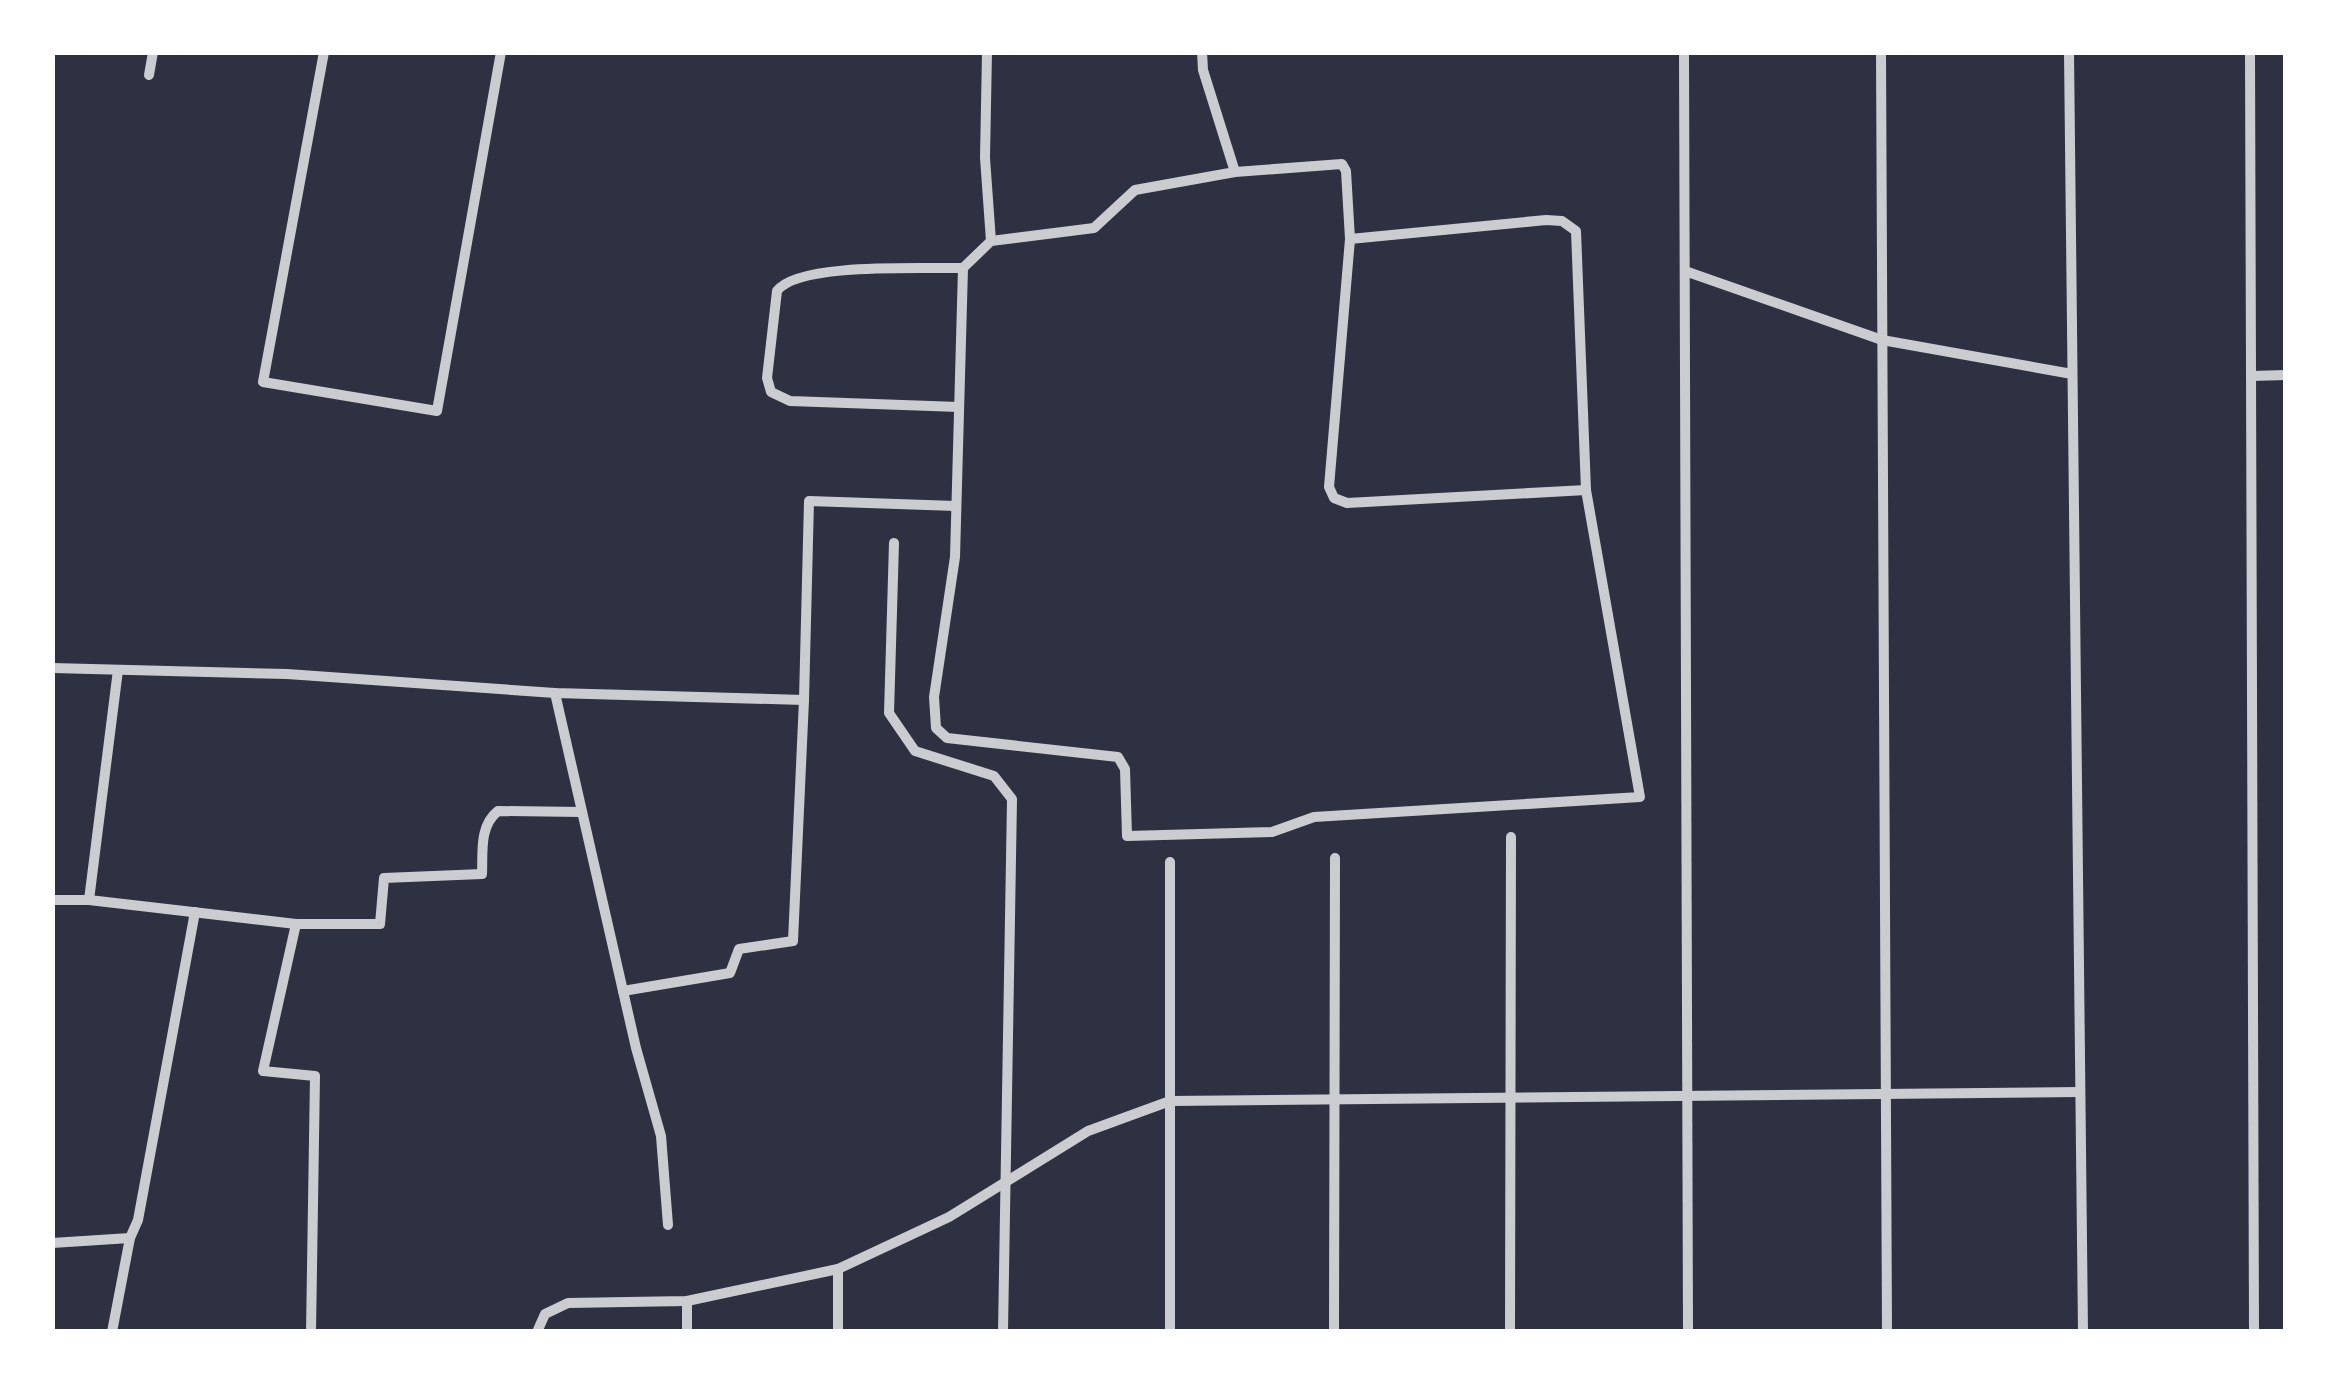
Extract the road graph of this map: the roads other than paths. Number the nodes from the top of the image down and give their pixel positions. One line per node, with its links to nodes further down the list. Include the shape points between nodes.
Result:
1 (154, 52): 10 (street)
2 (324, 52): 3 (street, via 263,382 437,411)
3 (500, 52)
4 (987, 52): 13 (street, via 984,158)
5 (1202, 52): 11 (street)
6 (1684, 52): 15 (street)
7 (1881, 52): 16 (street)
8 (2068, 52): 17 (street)
9 (2250, 52): 19 (street)
10 (150, 75)
11 (1235, 172): 12 (street, via 1342,164); 13 (street, via 1135,190 1094,228)
12 (1350, 239): 21 (street, via 1546,220 1576,231); 21 (street, via 1329,487 1334,498 1347,503)
13 (991, 241): 14 (street)
14 (963, 268): 20 (street); 20 (street, via 812,273 784,281 777,291 767,378 771,392 790,402)
15 (1685, 271): 16 (street); 39 (street)
16 (1882, 340): 17 (street); 38 (street)
17 (2072, 374): 37 (street)
18 (2286, 374): 19 (street)
19 (2251, 376): 61 (street)
20 (960, 407): 22 (street)
21 (1586, 490): 22 (street, via 1640,797 1314,818 1272,832 1127,836 1125,769 1118,757 946,738 936,728)
22 (956, 506): 27 (street, via 808,501)
23 (894, 543): 43 (street, via 889,713 915,750 994,776 1012,799)
24 (52, 668): 25 (street)
25 (118, 670): 26 (street); 33 (street)
26 (555, 693): 27 (street); 28 (street)
27 (804, 700): 36 (street, via 793,941 739,949 730,973)
28 (582, 812): 35 (street, via 498,811 484,832 482,874 384,878 380,924); 36 (street)
29 (1511, 837): 40 (street)
30 (1335, 858): 41 (street)
31 (1170, 862): 42 (street)
32 (52, 900): 33 (street)
33 (89, 900): 34 (street)
34 (195, 912): 35 (street); 45 (street)
35 (296, 924): 50 (street, via 264,1072 315,1076)
36 (623, 991): 44 (street, via 662,1136)
37 (2080, 1092): 38 (street); 60 (street)
38 (1885, 1094): 39 (street); 59 (street)
39 (1687, 1096): 40 (street); 58 (street)
40 (1511, 1098): 41 (street); 57 (street)
41 (1335, 1099): 42 (street); 56 (street)
42 (1170, 1101): 43 (street, via 1088,1131); 55 (street)
43 (1006, 1182): 47 (street, via 949,1218); 54 (street)
44 (668, 1226)
45 (130, 1238): 46 (street); 49 (street)
46 (52, 1243)
47 (838, 1269): 48 (street); 53 (street)
48 (686, 1301): 51 (street, via 568,1303 545,1314); 52 (street)
49 (112, 1332)
50 (310, 1332)
51 (537, 1332)
52 (687, 1332)
53 (838, 1332)
54 (1003, 1332)
55 (1170, 1332)
56 (1334, 1332)
57 (1510, 1332)
58 (1688, 1332)
59 (1886, 1332)
60 (2083, 1332)
61 (2254, 1332)

